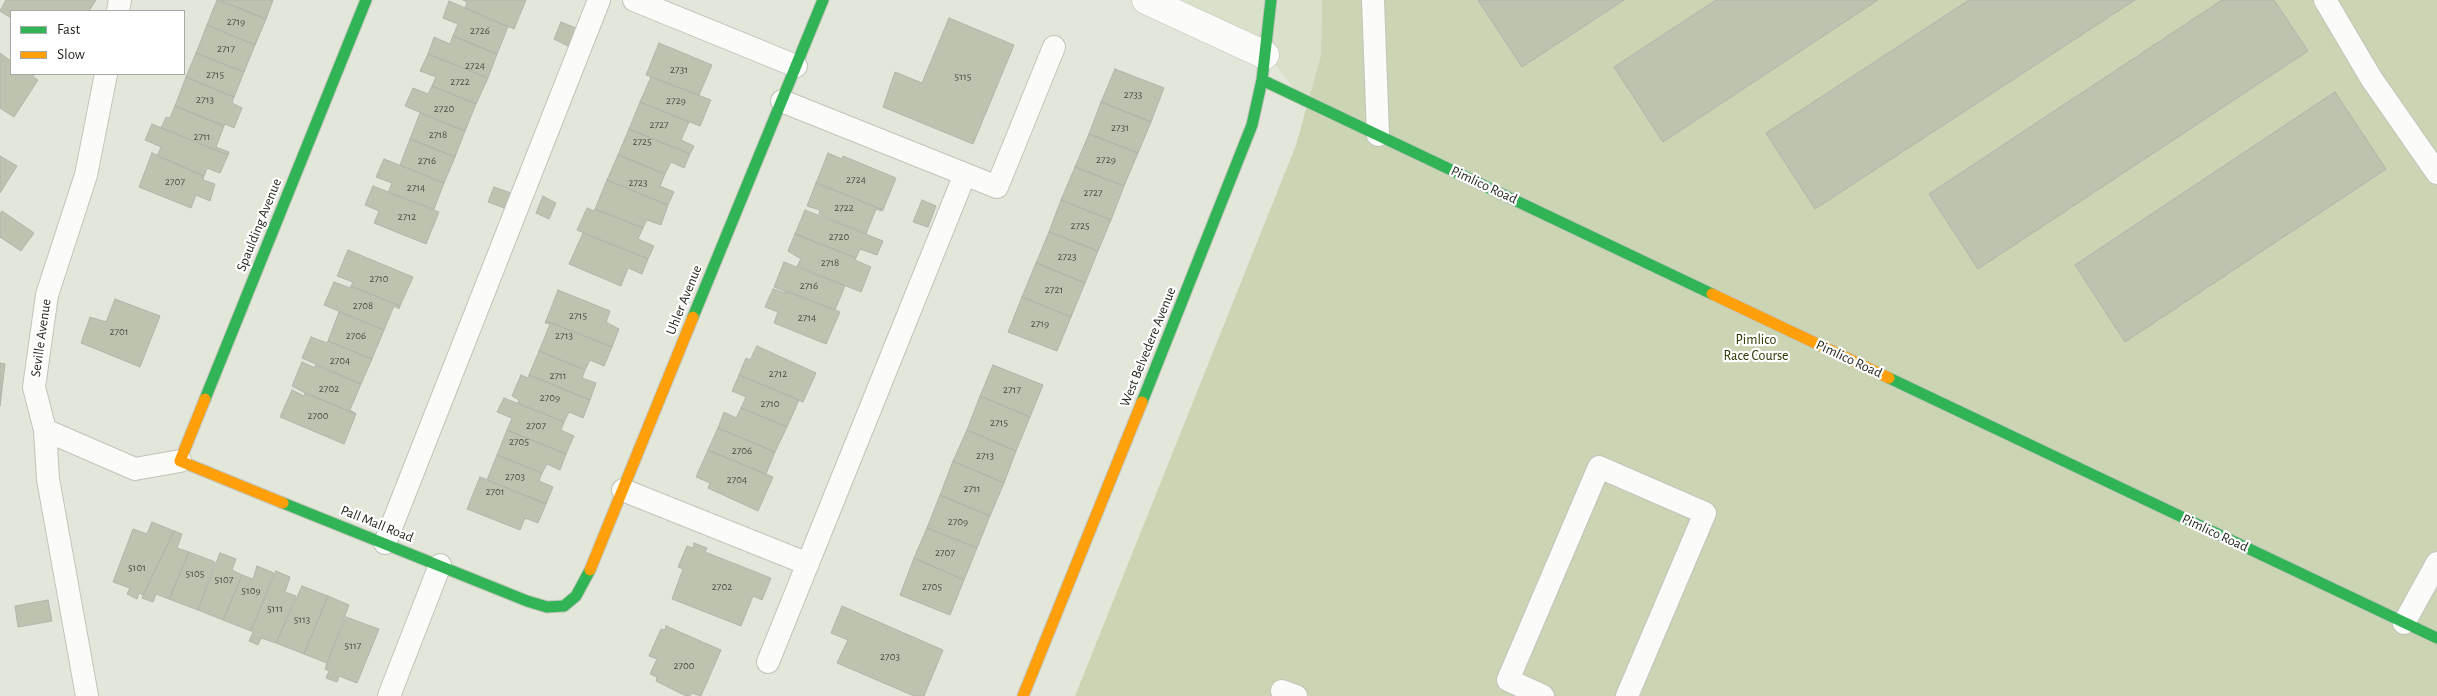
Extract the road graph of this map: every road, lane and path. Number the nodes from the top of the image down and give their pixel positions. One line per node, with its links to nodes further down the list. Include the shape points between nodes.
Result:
1 (366, 0): 18 (street, Spaulding Avenue)
2 (599, 0): 20 (lane)
3 (634, 0): 10 (lane)
4 (823, 0): 10 (street, Uhler Avenue)
5 (1146, 0): 11 (street, Pimlico Road)
6 (1271, 0): 11 (street, West Belvedere Avenue)
7 (1373, 0): 14 (lane)
8 (2325, 0): 15 (lane, via 2371,78)
9 (1054, 47): 16 (lane, via 997,187)
10 (796, 66): 13 (street, Uhler Avenue)
11 (1263, 67): 14 (street, Pimlico Road); 30 (street, West Belvedere Avenue, via 1252,125 1230,184)
12 (106, 75): 17 (lane, Seville Avenue, via 86,175 47,295 34,387)
13 (782, 101): 16 (lane); 19 (street, Uhler Avenue)
14 (1378, 135): 25 (street, Pimlico Road)
15 (2437, 173)
16 (966, 174): 21 (lane)
17 (45, 430): 18 (lane, via 135,469); 28 (lane, Seville Avenue, via 48,479)
18 (180, 461): 20 (street, Pall Mall Road)
19 (623, 490): 21 (lane); 24 (street, Uhler Avenue, via 583,586)
20 (385, 543): 23 (street, Pall Mall Road)
21 (808, 564): 27 (lane)
22 (2437, 564): 25 (lane)
23 (440, 565): 24 (street, Pall Mall Road, via 527,601 547,607); 29 (lane)
24 (564, 606)
25 (2404, 622): 26 (street, Pimlico Road)
26 (2437, 638)
27 (768, 662)
28 (87, 696)
29 (389, 696)
30 (1023, 696)
31 (1543, 696): 32 (lane, via 1508,680 1599,467 1705,513)
32 (1627, 696)

